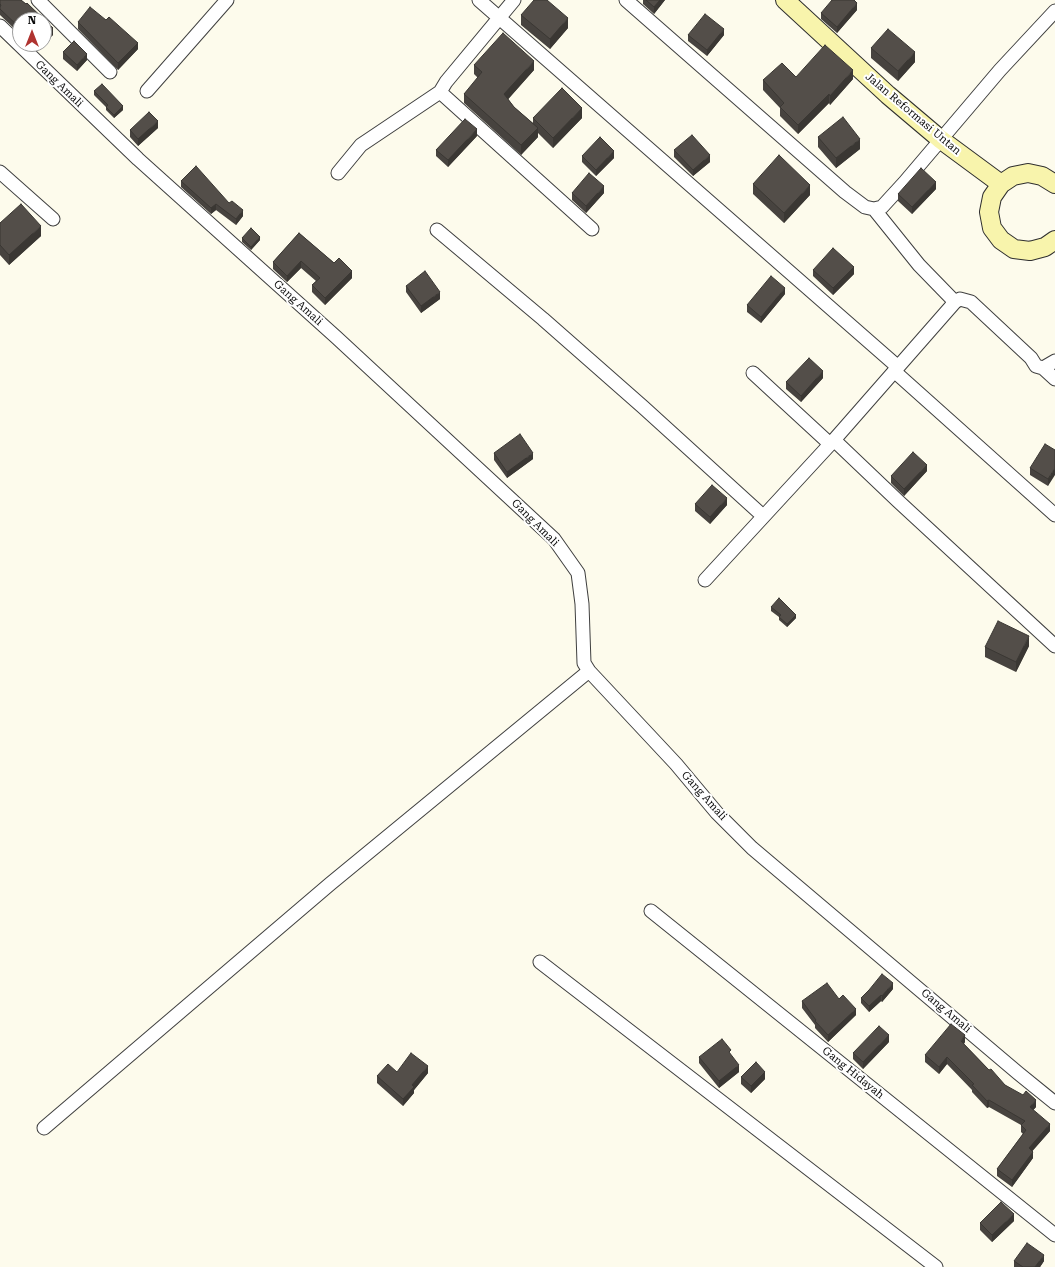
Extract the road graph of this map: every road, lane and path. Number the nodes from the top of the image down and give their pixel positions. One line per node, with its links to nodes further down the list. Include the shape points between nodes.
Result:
1 (38, 0): 10 (street)
2 (227, 0): 11 (street)
3 (479, 0): 8 (street)
4 (514, 0): 8 (street)
5 (626, 0): 18 (street, via 845,192 865,207)
6 (785, 0): 13 (street, Jalan Reformasi Untan)
7 (1055, 11): 13 (street)
8 (500, 18): 12 (street); 26 (street)
9 (0, 26): 34 (street, Gang Amali, via 138,159 554,539 578,573 584,663)
10 (110, 72)
11 (147, 91)
12 (440, 92): 15 (street, via 361,145); 20 (street)
13 (940, 139): 16 (street, Jalan Reformasi Untan); 18 (street, via 888,201 882,207)
14 (0, 172): 19 (street)
15 (338, 173)
16 (1001, 184): 17 (street, via 1013,176 1028,173 1042,176); 22 (street, via 992,197 989,212 992,228 1001,240 1014,249 1030,251 1045,248)
17 (1055, 184)
18 (874, 209): 23 (street, via 919,265)
19 (53, 219)
20 (592, 229)
21 (437, 230): 31 (street, via 549,324)
22 (1055, 240)
23 (955, 302): 25 (street, via 960,299 971,302 1031,358 1036,366); 26 (street)
24 (1055, 360): 25 (street)
25 (1043, 368): 28 (street)
26 (896, 369): 29 (street); 30 (street)
27 (753, 373): 29 (street)
28 (1055, 379)
29 (832, 442): 31 (street); 33 (street)
30 (1055, 515)
31 (763, 516): 32 (street)
32 (704, 580)
33 (1055, 646)
34 (589, 671): 37 (street, Gang Amali, via 676,764 717,813 752,848); 38 (street, via 330,884)
35 (651, 911): 39 (street, Gang Hidayah)
36 (540, 962): 40 (street)
37 (1055, 1103)
38 (44, 1128)
39 (1055, 1235)
40 (936, 1267)

